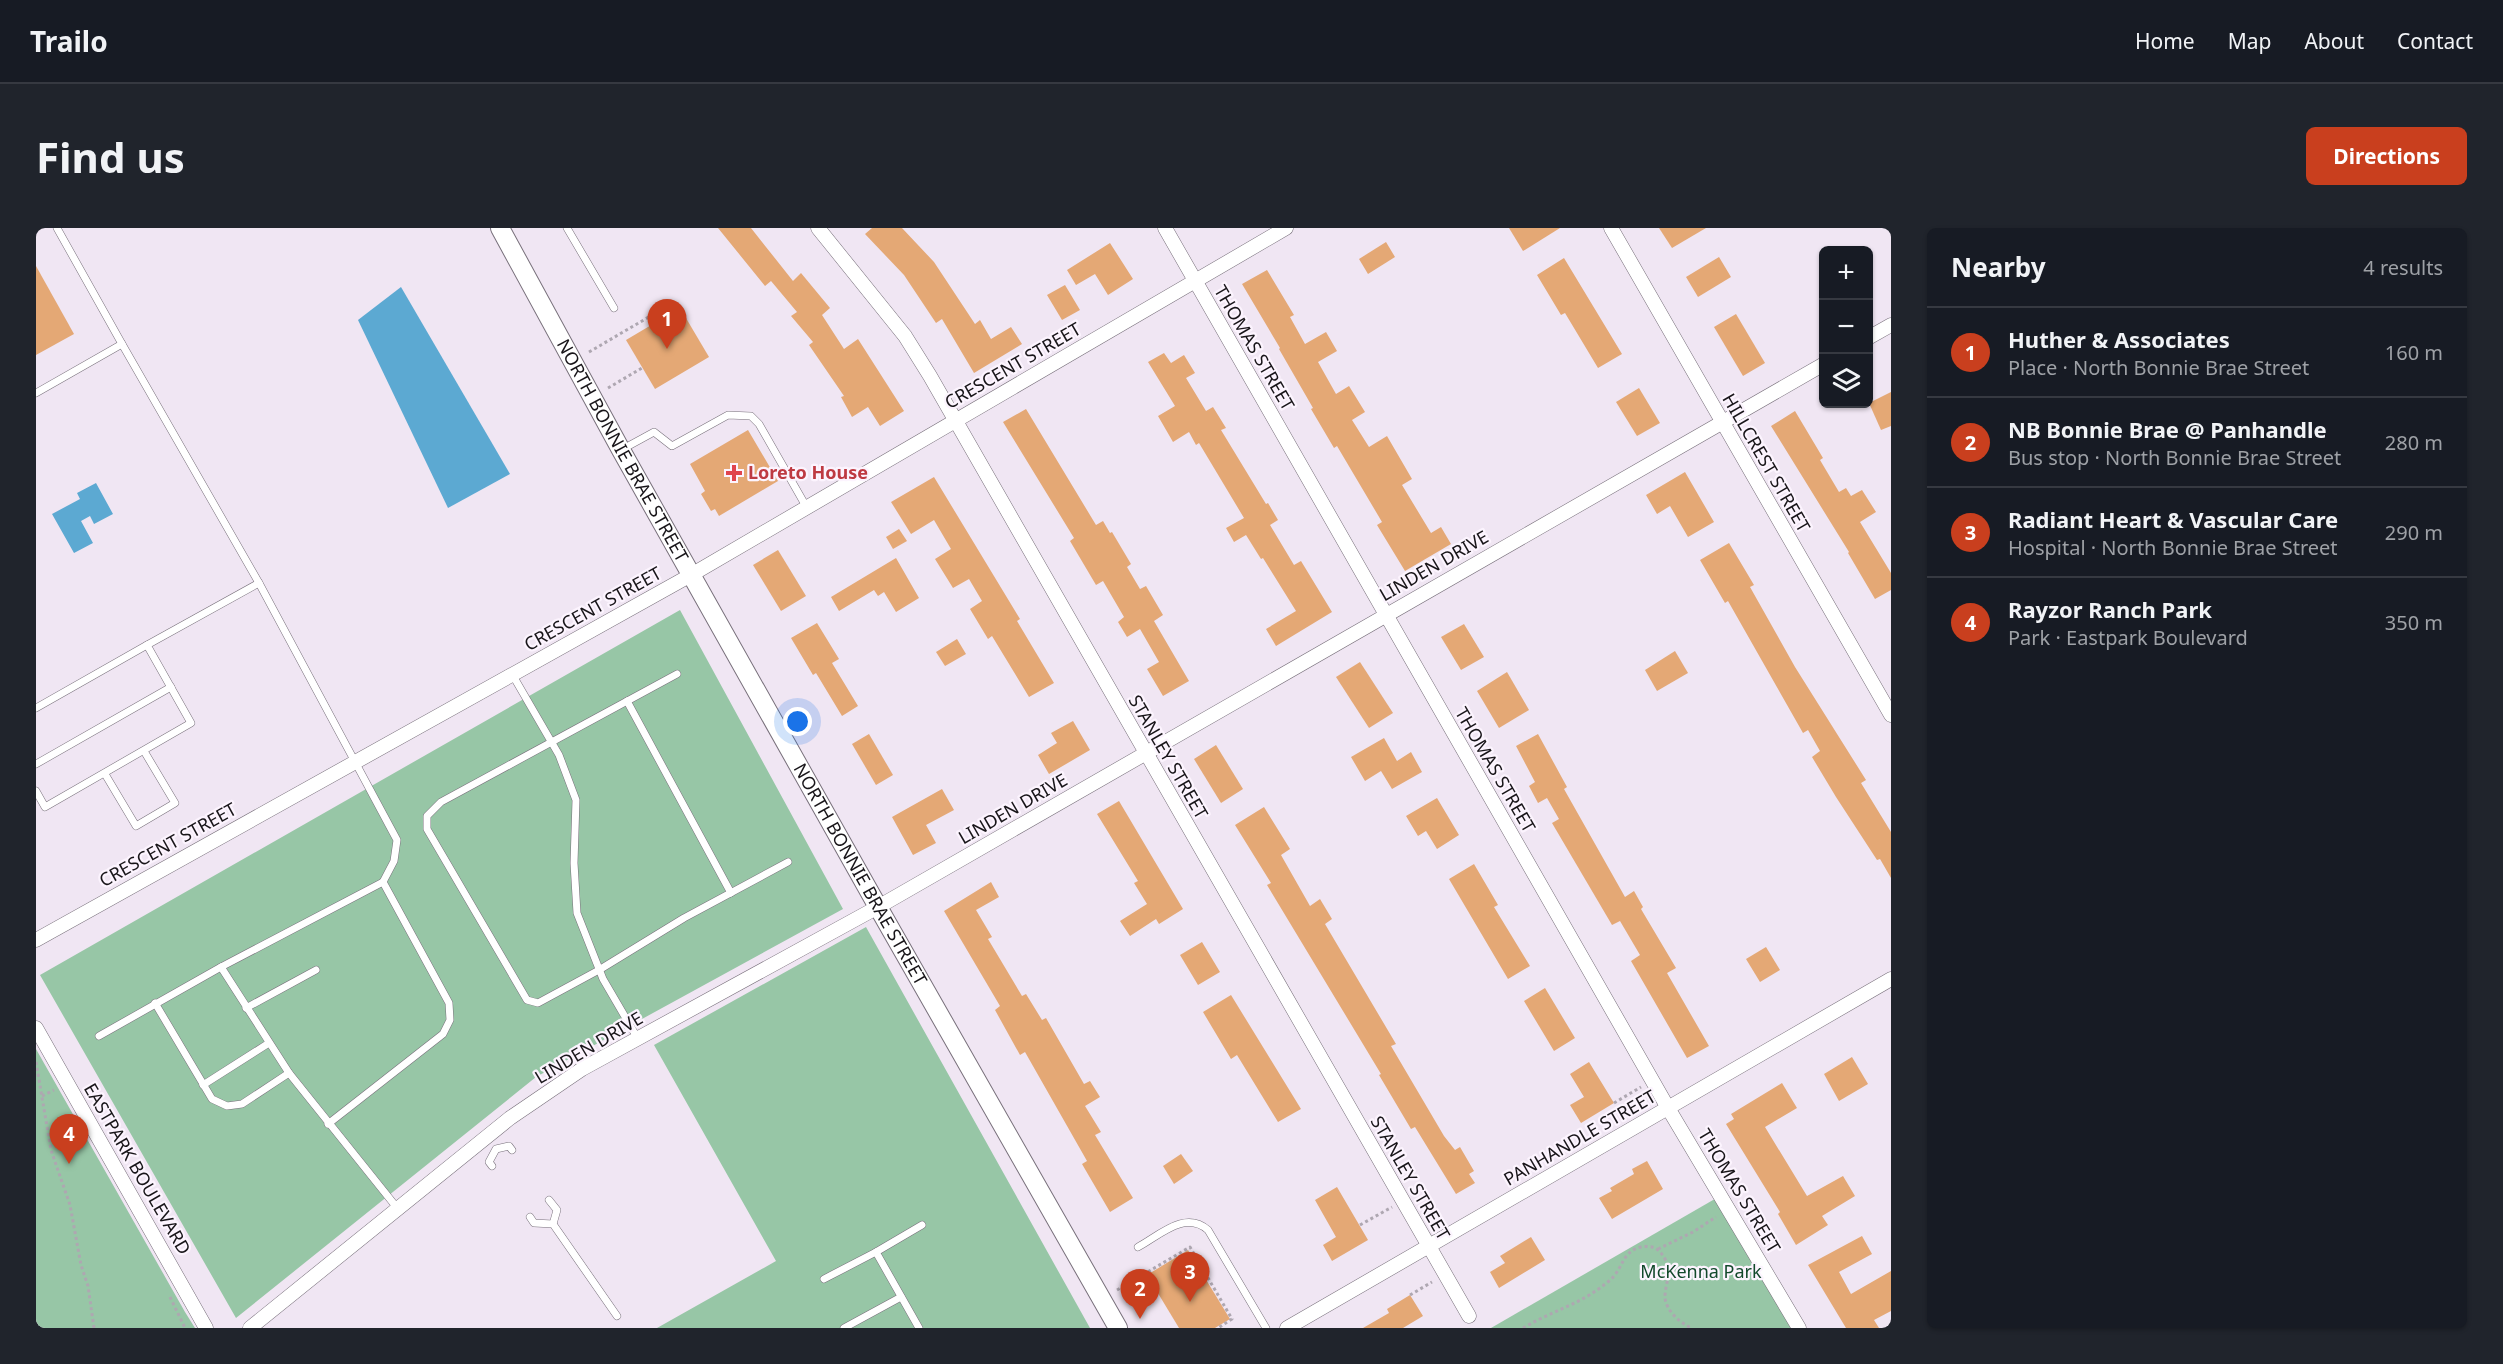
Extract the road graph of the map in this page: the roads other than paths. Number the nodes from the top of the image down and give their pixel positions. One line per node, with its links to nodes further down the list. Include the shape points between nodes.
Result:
1 (57, 228): 12 (lane)
2 (500, 228): 17 (main road, NORTH BONNIE BRAE STREET)
3 (567, 228): 9 (lane)
4 (818, 228): 15 (street, STANLEY STREET, via 905,336)
5 (1165, 228): 8 (street, THOMAS STREET)
6 (1286, 228): 8 (street, CRESCENT STREET)
7 (1611, 228): 16 (street, HILLCREST STREET)
8 (1195, 280): 15 (street, CRESCENT STREET); 21 (street, THOMAS STREET)
9 (614, 308)
10 (1891, 325): 11 (street)
11 (1873, 336)
12 (122, 344): 14 (lane); 20 (lane)
13 (1819, 366): 16 (street, LINDEN DRIVE)
14 (36, 393)
15 (955, 421): 18 (street, CRESCENT STREET); 31 (street, STANLEY STREET)
16 (1721, 422): 21 (street, LINDEN DRIVE); 28 (street, HILLCREST STREET)
17 (621, 450): 18 (lane, via 654,432 672,446 728,415 751,416); 19 (main road, NORTH BONNIE BRAE STREET)
18 (807, 508): 19 (street, CRESCENT STREET)
19 (691, 575): 23 (street, CRESCENT STREET); 39 (main road, NORTH BONNIE BRAE STREET)
20 (259, 583): 22 (lane); 32 (lane)
21 (1385, 615): 31 (street, LINDEN DRIVE); 53 (street, THOMAS STREET)
22 (147, 645): 25 (lane); 27 (lane)
23 (512, 674): 29 (lane); 32 (street, CRESCENT STREET)
24 (677, 675): 26 (lane)
25 (171, 687): 30 (lane, via 191,723); 33 (lane)
26 (627, 701): 29 (lane); 38 (lane)
27 (36, 708)
28 (1891, 715)
29 (551, 742): 43 (lane, via 576,800 576,913); 43 (lane, via 441,802 427,816 427,829 527,1000 538,1003)
30 (144, 751): 34 (lane); 34 (lane, via 175,803 136,826)
31 (1146, 753): 39 (street, LINDEN DRIVE); 64 (street, STANLEY STREET)
32 (354, 762): 37 (lane, via 397,840 394,861); 40 (street, CRESCENT STREET)
33 (36, 764)
34 (105, 774): 35 (lane, via 45,807)
35 (36, 791)
36 (788, 862): 38 (lane)
37 (383, 882): 41 (lane); 54 (lane, via 449,1003 450,1020 443,1034)
38 (731, 892): 43 (lane)
39 (878, 907): 49 (street, LINDEN DRIVE); 75 (main road, NORTH BONNIE BRAE STREET)
40 (36, 940)
41 (221, 967): 45 (lane); 46 (lane)
42 (316, 970): 46 (lane)
43 (599, 970): 49 (lane)
44 (1891, 979): 53 (street, PANHANDLE STREET)
45 (155, 1003): 48 (lane); 52 (lane)
46 (246, 1008): 50 (lane)
47 (36, 1028): 71 (street, EASTPARK BOULEVARD)
48 (99, 1036)
49 (638, 1039): 55 (street, LINDEN DRIVE, via 582,1070)
50 (269, 1044): 51 (lane); 52 (lane)
51 (290, 1073): 52 (lane, via 242,1104 227,1106 212,1099); 54 (lane)
52 (203, 1085)
53 (1668, 1108): 64 (street, PANHANDLE STREET); 78 (street, THOMAS STREET)
54 (328, 1124): 60 (lane)
55 (486, 1137): 56 (lane); 60 (street, LINDEN DRIVE)
56 (496, 1149): 57 (lane, via 509,1146); 58 (lane, via 489,1162)
57 (512, 1150)
58 (492, 1166)
59 (549, 1200): 62 (lane, via 557,1210)
60 (398, 1209): 72 (street, LINDEN DRIVE)
61 (530, 1217): 62 (lane, via 534,1223)
62 (553, 1224): 69 (lane)
63 (922, 1225): 66 (lane)
64 (1428, 1245): 70 (street, STANLEY STREET); 77 (street, PANHANDLE STREET)
65 (1138, 1247): 76 (lane, via 1178,1224 1199,1222 1208,1230)
66 (876, 1252): 67 (lane); 68 (lane)
67 (824, 1279)
68 (901, 1297): 73 (lane); 74 (lane)
69 (617, 1316)
70 (1469, 1316)
71 (206, 1328)
72 (250, 1328)
73 (844, 1328)
74 (919, 1328)
75 (1118, 1328)
76 (1266, 1328)
77 (1287, 1328)
78 (1799, 1328)

